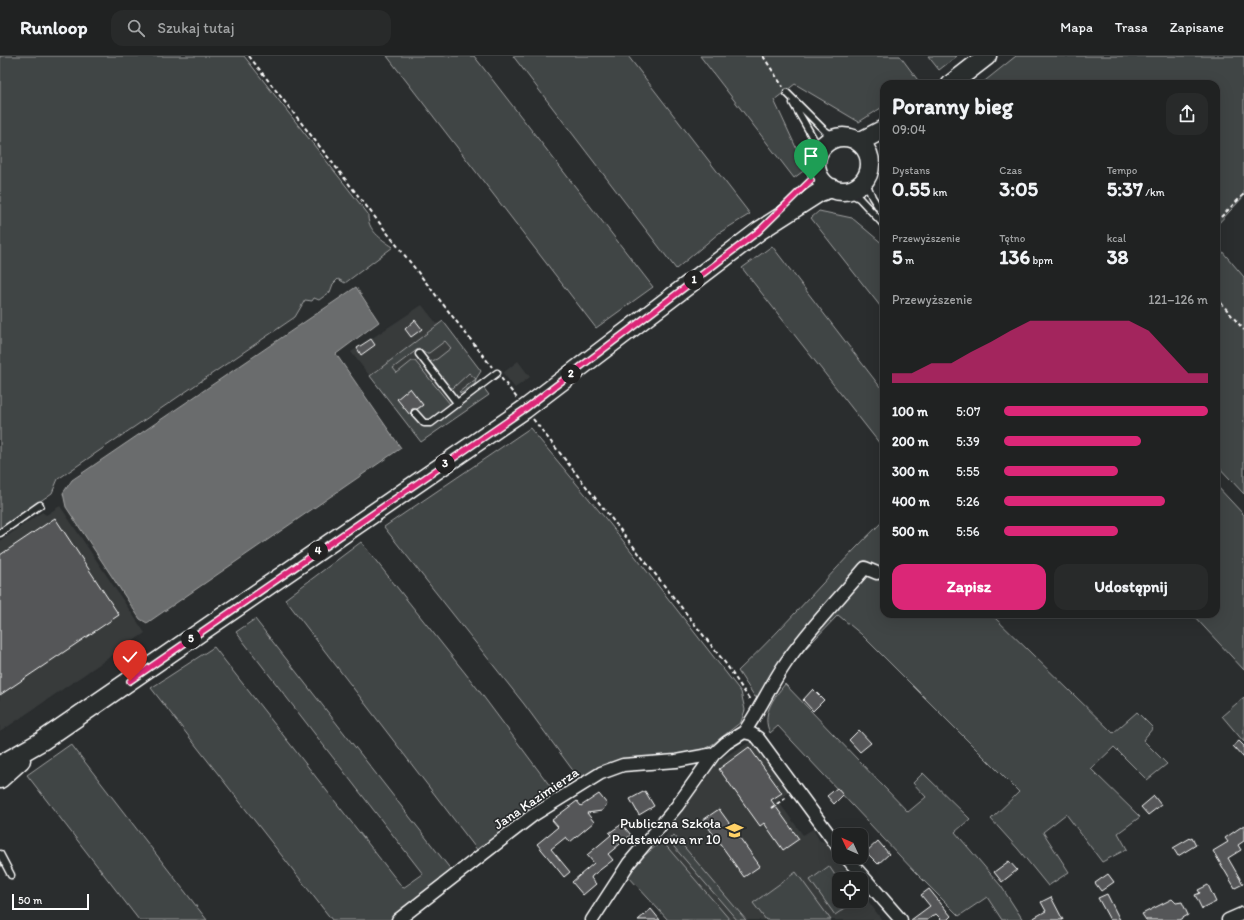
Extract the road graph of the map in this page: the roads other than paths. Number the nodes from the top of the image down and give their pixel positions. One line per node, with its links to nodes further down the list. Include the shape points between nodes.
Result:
1 (987, 56): 2 (main road)
2 (955, 80)
3 (880, 131): 5 (main road)
4 (835, 138): 5 (main road, via 847,137); 7 (main road); 7 (lane, via 787,93)
5 (859, 142): 8 (main road, via 866,149)
6 (880, 146): 8 (main road)
7 (820, 150): 9 (main road)
8 (870, 159): 10 (main road)
9 (817, 169): 11 (main road, via 822,181); 14 (main road, via 806,187)
10 (865, 180): 11 (main road, via 854,189); 12 (lane)
11 (839, 189): 13 (lane, via 859,198); 14 (main road, via 814,196)
12 (880, 210)
13 (880, 221)
14 (759, 231): 23 (main road, via 525,409)
15 (419, 354): 17 (lane)
16 (497, 373): 17 (lane)
17 (458, 404): 18 (lane, via 427,424 420,421)
18 (415, 413)
19 (40, 505): 20 (lane)
20 (0, 533)
21 (877, 573): 22 (street, via 865,568 800,644 784,665 758,713)
22 (744, 732): 24 (street); 27 (street, via 758,738)
23 (42, 741): 25 (main road); 26 (main road)
24 (714, 754): 32 (street, Jana Kazimierza, via 676,761 623,765 601,773 532,816); 33 (street, via 677,806 629,863)
25 (0, 765)
26 (0, 779)
27 (832, 838)
28 (0, 854): 29 (lane, via 11,875)
29 (0, 864)
30 (852, 864): 34 (street)
31 (1244, 913): 35 (street)
32 (398, 920)
33 (592, 920)
34 (901, 920)
35 (1228, 920)

